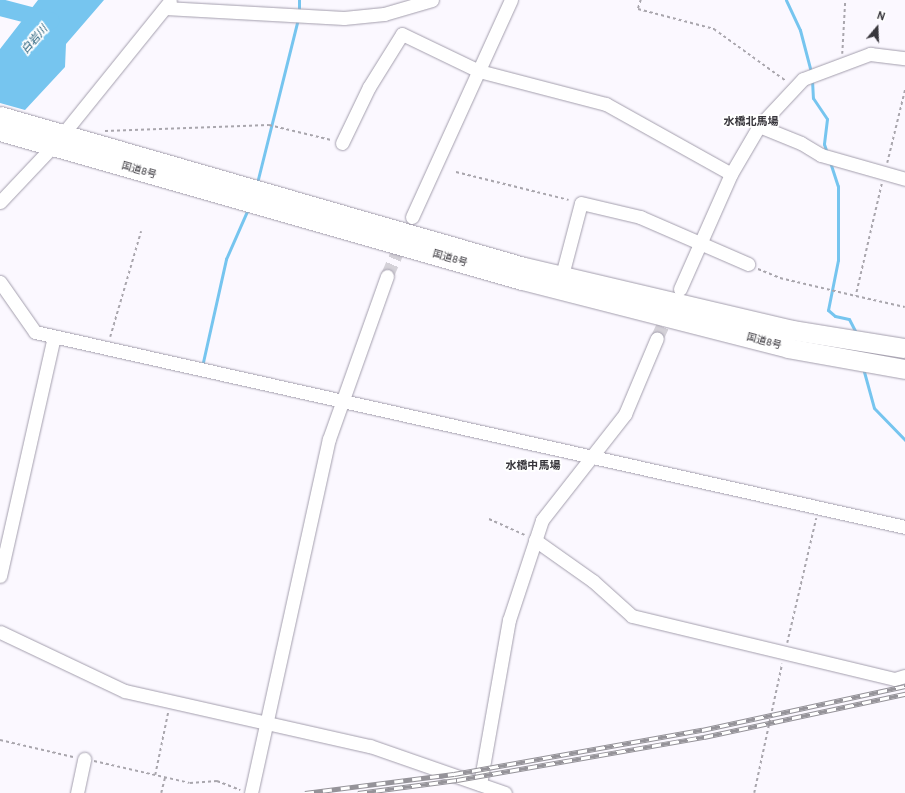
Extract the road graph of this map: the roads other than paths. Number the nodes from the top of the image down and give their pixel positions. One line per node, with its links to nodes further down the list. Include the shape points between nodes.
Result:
1 (432, 0): 3 (street, via 384,14 344,18)
2 (511, 0): 5 (street)
3 (169, 4): 9 (street)
4 (905, 58): 7 (street, via 870,54 803,79)
5 (479, 71): 10 (street, via 402,34 369,87); 11 (street, via 606,104); 14 (street)
6 (0, 116): 9 (highway, 国道8号)
7 (759, 126): 11 (street); 12 (street, via 801,143 821,155)
8 (0, 131): 9 (highway, 国道8号)
9 (53, 139): 13 (street); 17 (highway, 国道8号, via 93,143); 24 (highway, 国道8号, via 522,280 788,348)
10 (342, 143)
11 (731, 174): 15 (street)
12 (905, 179)
13 (0, 202)
14 (412, 217)
15 (699, 243): 16 (street); 17 (street, via 640,217 581,203); 20 (street)
16 (748, 264)
17 (562, 275): 23 (highway, 国道8号, via 792,330)
18 (387, 276): 25 (street)
19 (0, 282): 21 (street, via 30,328)
20 (680, 289)
21 (54, 337): 25 (street); 29 (street)
22 (657, 338): 26 (street, via 625,414)
23 (905, 348)
24 (905, 369)
25 (340, 402): 26 (street); 32 (street, via 316,490)
26 (591, 457): 27 (street); 28 (street, via 557,497)
27 (905, 528)
28 (535, 540): 31 (street, via 593,581 632,616 895,678); 34 (street, via 509,620)
29 (0, 576)
30 (0, 632): 32 (street, via 124,691 170,704)
31 (905, 676)
32 (266, 723): 34 (street, via 370,746); 36 (street)
33 (84, 759): 35 (street)
34 (480, 784): 37 (street)
35 (77, 793)
36 (251, 793)
37 (505, 793)

